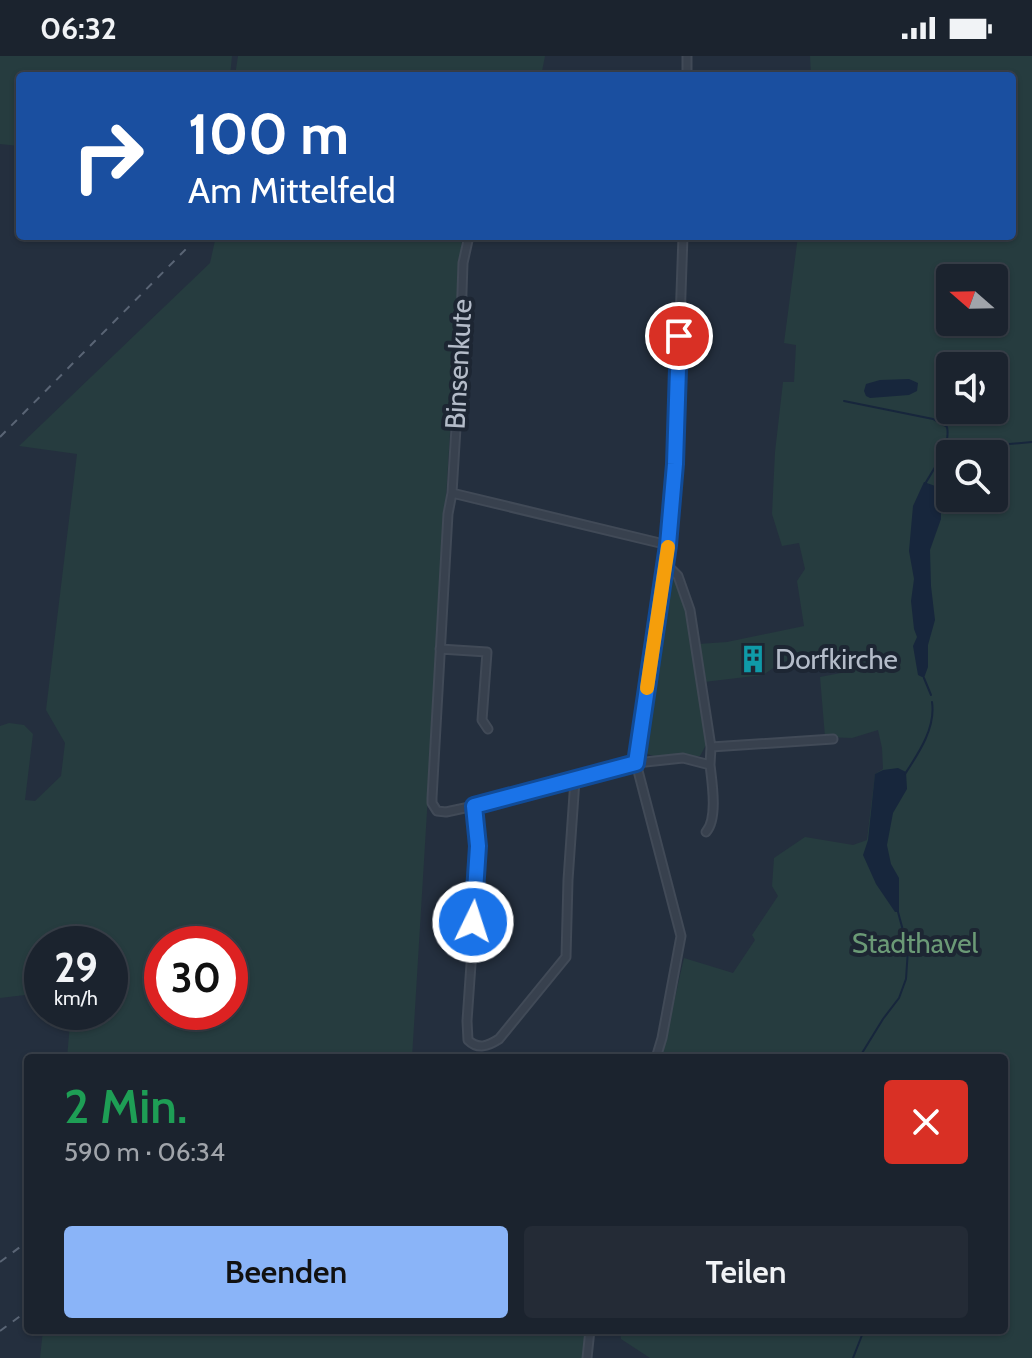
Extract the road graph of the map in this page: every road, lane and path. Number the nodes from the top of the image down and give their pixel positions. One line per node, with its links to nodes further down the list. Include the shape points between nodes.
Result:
1 (468, 240): 3 (street, Binsenkute)
2 (683, 240): 4 (street)
3 (452, 493): 4 (street); 6 (street, Binsenkute)
4 (668, 545): 5 (street)
5 (665, 563): 9 (street, via 678,576 690,610); 10 (street)
6 (440, 649): 7 (street, via 487,652 482,720); 13 (street, Binsenkute, via 432,803 437,811 446,812)
7 (488, 729)
8 (833, 739): 9 (street)
9 (711, 747): 11 (street)
10 (636, 763): 11 (street, via 683,758); 12 (street); 15 (street, via 681,936)
11 (710, 765): 14 (street, via 713,813)
12 (575, 780): 13 (street); 13 (street, via 566,957 499,1039 483,1047 468,1040 467,1021 478,865)
13 (474, 806)
14 (706, 832)
15 (657, 1054)
16 (590, 1334): 17 (street)
17 (587, 1358)

